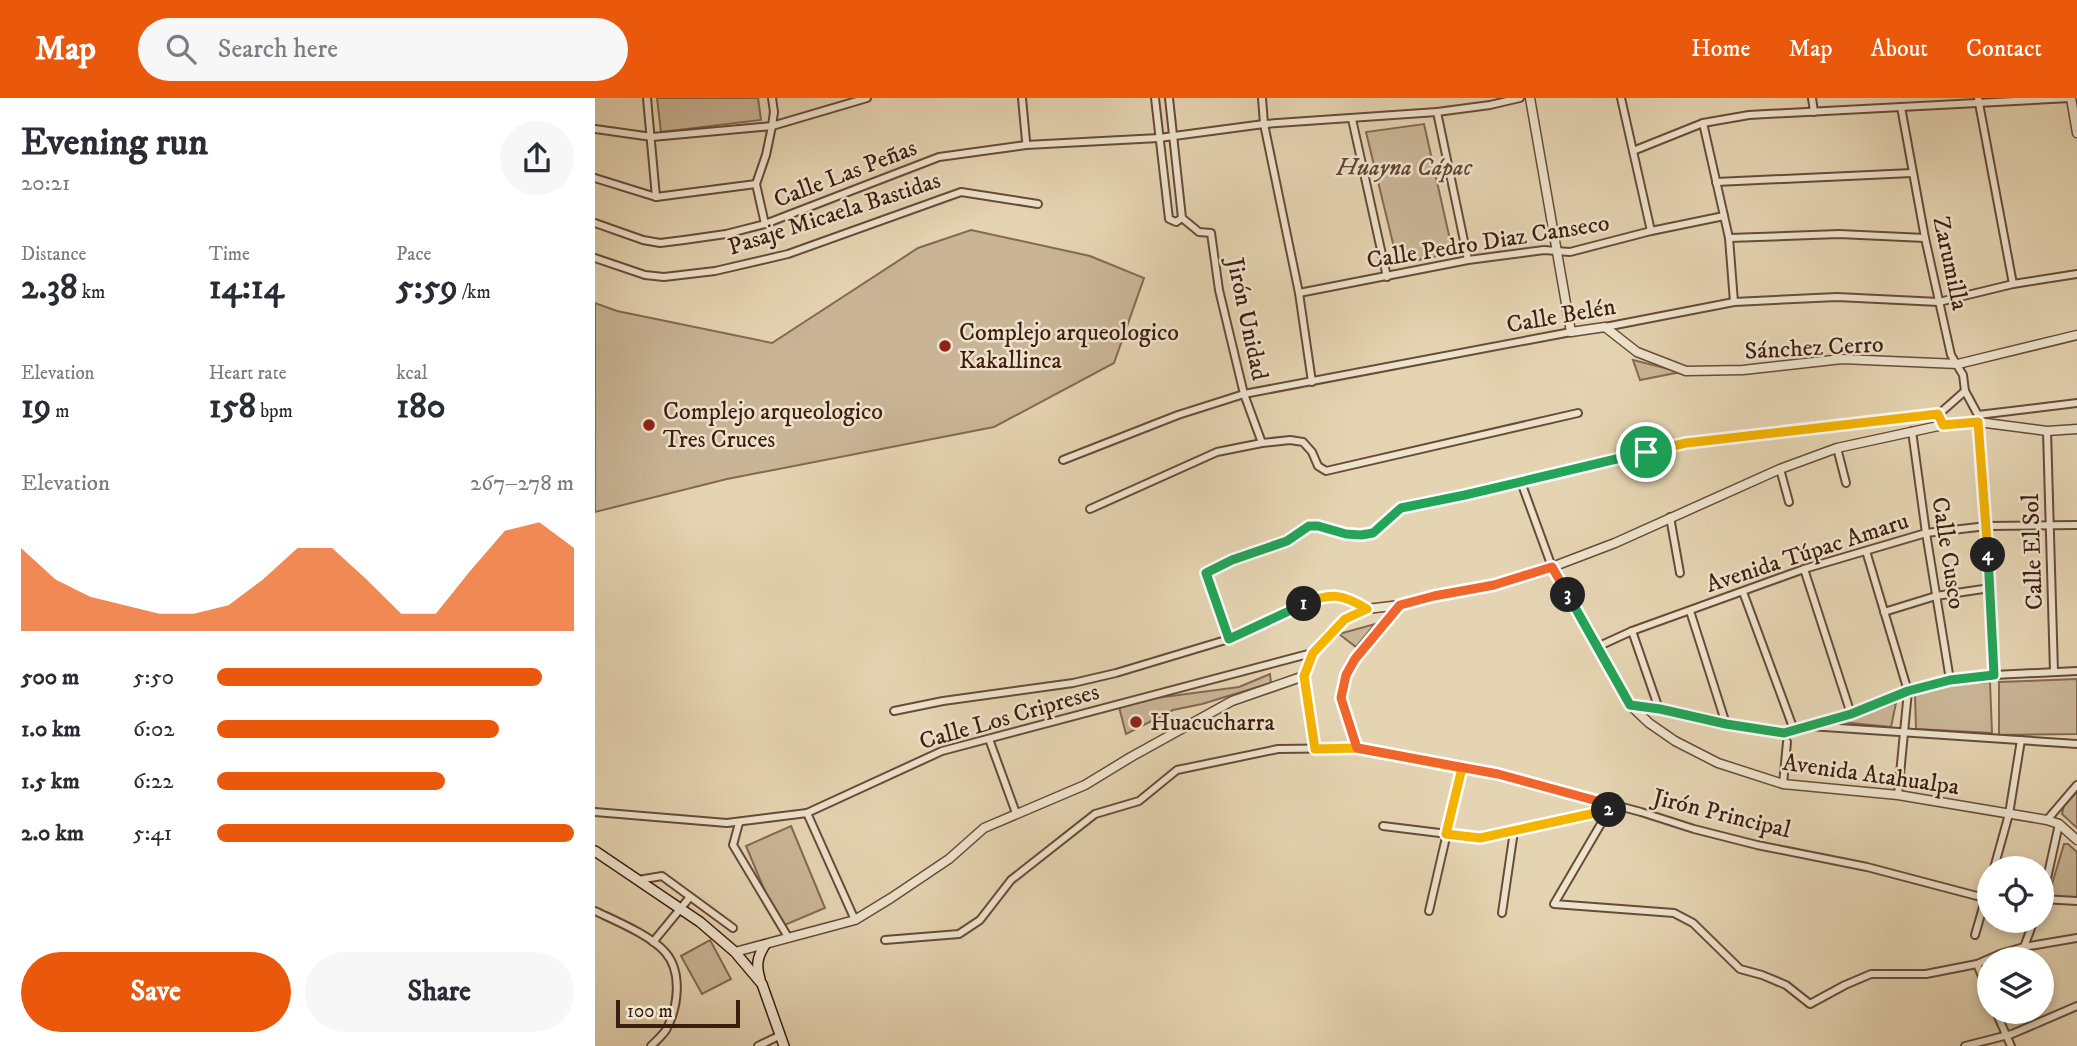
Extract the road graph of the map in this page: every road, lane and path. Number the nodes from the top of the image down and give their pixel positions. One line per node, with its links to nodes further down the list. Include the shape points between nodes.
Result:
1 (647, 98): 25 (street)
2 (772, 98): 21 (street)
3 (867, 98): 13 (street)
4 (1023, 98): 27 (street)
5 (1155, 98): 26 (street)
6 (1169, 98): 24 (street)
7 (1262, 98): 20 (street)
8 (1520, 98): 17 (street, Calle Las Peñas)
9 (1530, 98): 42 (street)
10 (1621, 98): 28 (street)
11 (1812, 98): 16 (street)
12 (2071, 98): 14 (street); 23 (street)
13 (859, 100): 21 (street)
14 (1979, 100): 15 (street); 47 (street)
15 (1901, 107): 16 (street); 29 (street, Zarumilla)
16 (1814, 111): 19 (street)
17 (1437, 112): 18 (street, Calle Las Peñas); 44 (street)
18 (1352, 119): 20 (street, Calle Las Peñas); 46 (street)
19 (1703, 123): 28 (street); 31 (street)
20 (1264, 124): 24 (street, Calle Las Peñas); 48 (street)
21 (772, 126): 25 (street); 32 (street)
22 (595, 129): 25 (street)
23 (2077, 132)
24 (1173, 136): 26 (street, Calle Las Peñas); 36 (street)
25 (652, 138): 33 (street)
26 (1159, 138): 36 (street, via 1169,219 1176,222); 38 (street, Calle Las Peñas, via 1026,145 939,158)
27 (1026, 141)
28 (1633, 151): 39 (street)
29 (1912, 173): 31 (street); 40 (street, Zarumilla)
30 (595, 178): 33 (street)
31 (1716, 182): 35 (street)
32 (756, 184): 33 (street); 38 (street)
33 (656, 197)
34 (1038, 204): 43 (street, Pasaje Micaela Bastidas, via 961,192 788,254 664,278)
35 (1724, 216): 39 (street, Calle Pedro Diaz Canseco); 41 (street)
36 (1182, 218): 57 (street, Jirón Unidad, via 1199,232 1211,233 1219,290)
37 (595, 223): 38 (street, Calle Las Peñas, via 660,243 726,234)
38 (765, 223)
39 (1651, 231): 42 (street, Calle Pedro Diaz Canseco, via 1570,252)
40 (1925, 238): 41 (street, via 1839,234); 50 (street, Zarumilla)
41 (1729, 239): 49 (street)
42 (1557, 251): 44 (street, Calle Pedro Diaz Canseco); 52 (street)
43 (595, 258)
44 (1468, 260): 46 (street, Calle Pedro Diaz Canseco)
45 (2077, 274): 47 (street, Calle Belén)
46 (1387, 276): 48 (street, Calle Pedro Diaz Canseco)
47 (2013, 284): 50 (street, Calle Belén)
48 (1299, 293): 55 (street)
49 (1734, 302): 50 (street, Calle Belén, via 1837,297); 51 (street, Calle Belén)
50 (1939, 302): 54 (street, Zarumilla, via 1951,355)
51 (1605, 327): 52 (street, Calle Belén); 54 (street, Sánchez Cerro, via 1637,352 1686,372 1842,359)
52 (1571, 332): 55 (street, Calle Belén)
53 (2077, 335): 54 (street, Sánchez Cerro)
54 (1958, 364): 56 (street, Zarumilla)
55 (1313, 382): 57 (street, Calle Belén)
56 (1965, 391): 60 (street); 61 (street, Zarumilla)
57 (1244, 394): 66 (street, Jirón Unidad); 68 (street, Calle Belén)
58 (2077, 403): 61 (street)
59 (1578, 413): 66 (street, via 1326,471 1303,442)
60 (1938, 414): 62 (street); 70 (street, via 1686,443)
61 (1978, 418): 62 (street); 65 (street); 76 (street)
62 (1943, 425): 64 (street)
63 (2077, 429): 65 (street)
64 (1912, 430): 67 (street); 78 (street, Calle Cusco)
65 (2047, 431): 77 (street, Calle El Sol)
66 (1262, 443): 73 (street, via 1217,452)
67 (1837, 448): 69 (street); 71 (street)
68 (1063, 460)
69 (1780, 469): 72 (street); 74 (street)
70 (1521, 482): 80 (street); 91 (street, via 1401,508 1373,533 1346,534 1309,526 1287,541 1206,573)
71 (1846, 483)
72 (1789, 502)
73 (1090, 509)
74 (1670, 517): 80 (street); 82 (street)
75 (2077, 525): 77 (street, Avenida Túpac Amaru)
76 (1987, 526): 77 (street, Avenida Túpac Amaru); 78 (street, Avenida Túpac Amaru); 83 (street)
77 (2051, 526): 95 (street, Calle El Sol)
78 (1926, 533): 79 (street, Avenida Túpac Amaru); 85 (street, Calle Cusco)
79 (1866, 551): 81 (street, Avenida Túpac Amaru); 89 (street)
80 (1552, 567): 86 (street); 92 (street, Avenida Atahualpa)
81 (1804, 569): 84 (street, Avenida Túpac Amaru); 103 (street)
82 (1680, 573)
83 (1990, 588): 85 (street); 96 (street)
84 (1743, 592): 88 (street, Avenida Túpac Amaru); 106 (street)
85 (1936, 596): 89 (street); 98 (street, Calle Cusco)
86 (1400, 605): 87 (street); 112 (street, via 1346,675 1341,698)
87 (1367, 609): 91 (street, via 1338,595 1309,601); 93 (street, via 1345,619)
88 (1690, 611): 90 (street, Avenida Túpac Amaru); 104 (street)
89 (1884, 612): 99 (street)
90 (1632, 631): 92 (street, Avenida Túpac Amaru); 101 (street)
91 (1229, 639): 102 (street, via 1073,684)
92 (1597, 647): 100 (street, Avenida Atahualpa)
93 (1313, 653): 97 (street); 108 (street, Calle Los Cripreses)
94 (2077, 671): 95 (street, Avenida Atahualpa)
95 (2054, 672): 96 (street, Avenida Atahualpa)
96 (1994, 675): 98 (street, Avenida Atahualpa)
97 (1304, 676): 113 (street); 121 (street, via 1232,701 1085,785)
98 (1950, 680): 99 (street, Avenida Atahualpa)
99 (1908, 691): 103 (street, Avenida Atahualpa); 107 (street)
100 (1630, 705): 101 (street, Avenida Atahualpa); 115 (street, Avenida Atahualpa, via 1675,741 1718,762)
101 (1660, 709): 104 (street, Avenida Atahualpa)
102 (894, 711)
103 (1851, 714): 105 (street, Avenida Atahualpa)
104 (1726, 724): 106 (street, Avenida Atahualpa, via 1784,733)
105 (1809, 726): 106 (street, Avenida Atahualpa); 107 (street)
106 (1794, 730)
107 (1905, 733): 109 (street); 117 (street)
108 (989, 739): 120 (street, Calle Los Cripreses, via 942,751); 121 (street)
109 (2021, 740): 111 (street); 122 (street)
110 (1787, 742): 115 (street)
111 (2077, 744)
112 (1357, 748): 113 (street, Jirón Principal); 114 (street, Jirón Principal)
113 (1315, 749): 149 (street, Jirón Principal, via 1278,749 1177,770 1139,802 1095,814 1011,880 980,920 959,934)
114 (1462, 768): 118 (street, Jirón Principal, via 1498,774); 128 (street)
115 (1783, 784): 117 (street, Avenida Atahualpa)
116 (2077, 785): 123 (street)
117 (1898, 795): 122 (street, Avenida Atahualpa)
118 (1610, 808): 127 (street); 134 (street, Jirón Principal); 154 (street, via 1554,904 1674,912 1693,923 1740,969 1786,985 1810,1004 1871,974 1926,974)
119 (595, 812): 124 (street, Calle Los Cripreses)
120 (807, 813): 124 (street, Calle Los Cripreses); 142 (street)
121 (1016, 813): 142 (street, via 983,828 949,859)
122 (2009, 814): 123 (street, Avenida Atahualpa); 131 (street)
123 (2047, 820): 125 (street, Avenida Atahualpa)
124 (739, 822): 147 (street, via 733,845)
125 (2059, 824): 129 (street, Avenida Atahualpa); 132 (street)
126 (1383, 826): 128 (street)
127 (1514, 831): 128 (street, via 1480,838); 141 (street)
128 (1446, 834): 140 (street)
129 (2077, 840)
130 (595, 851): 133 (main road)
131 (1997, 856)
132 (2052, 856)
133 (638, 880): 135 (street, via 662,876); 138 (main road)
134 (1977, 895)
135 (690, 897): 138 (street); 143 (street)
136 (2054, 900): 137 (street)
137 (2077, 901)
138 (681, 909): 150 (street); 153 (main road)
139 (595, 911): 150 (street)
140 (1429, 911)
141 (1502, 913)
142 (855, 920): 147 (street)
143 (733, 928)
144 (1977, 929): 146 (street)
145 (2029, 933): 152 (street)
146 (1975, 935)
147 (788, 937): 151 (street)
148 (2077, 938): 152 (street)
149 (885, 940)
150 (653, 942): 160 (street, via 667,954 676,974 677,995 664,1032)
151 (765, 945): 153 (street); 155 (main road, via 757,966)
152 (2024, 947)
153 (735, 952): 155 (main road)
154 (1977, 964)
155 (762, 984): 158 (main road)
156 (2077, 1006): 159 (street)
157 (2001, 1024): 159 (street)
158 (781, 1034): 161 (street); 162 (main road)
159 (2006, 1036): 163 (street); 164 (street)
160 (651, 1046)
161 (758, 1046)
162 (784, 1046)
163 (1965, 1046)
164 (2011, 1046)

